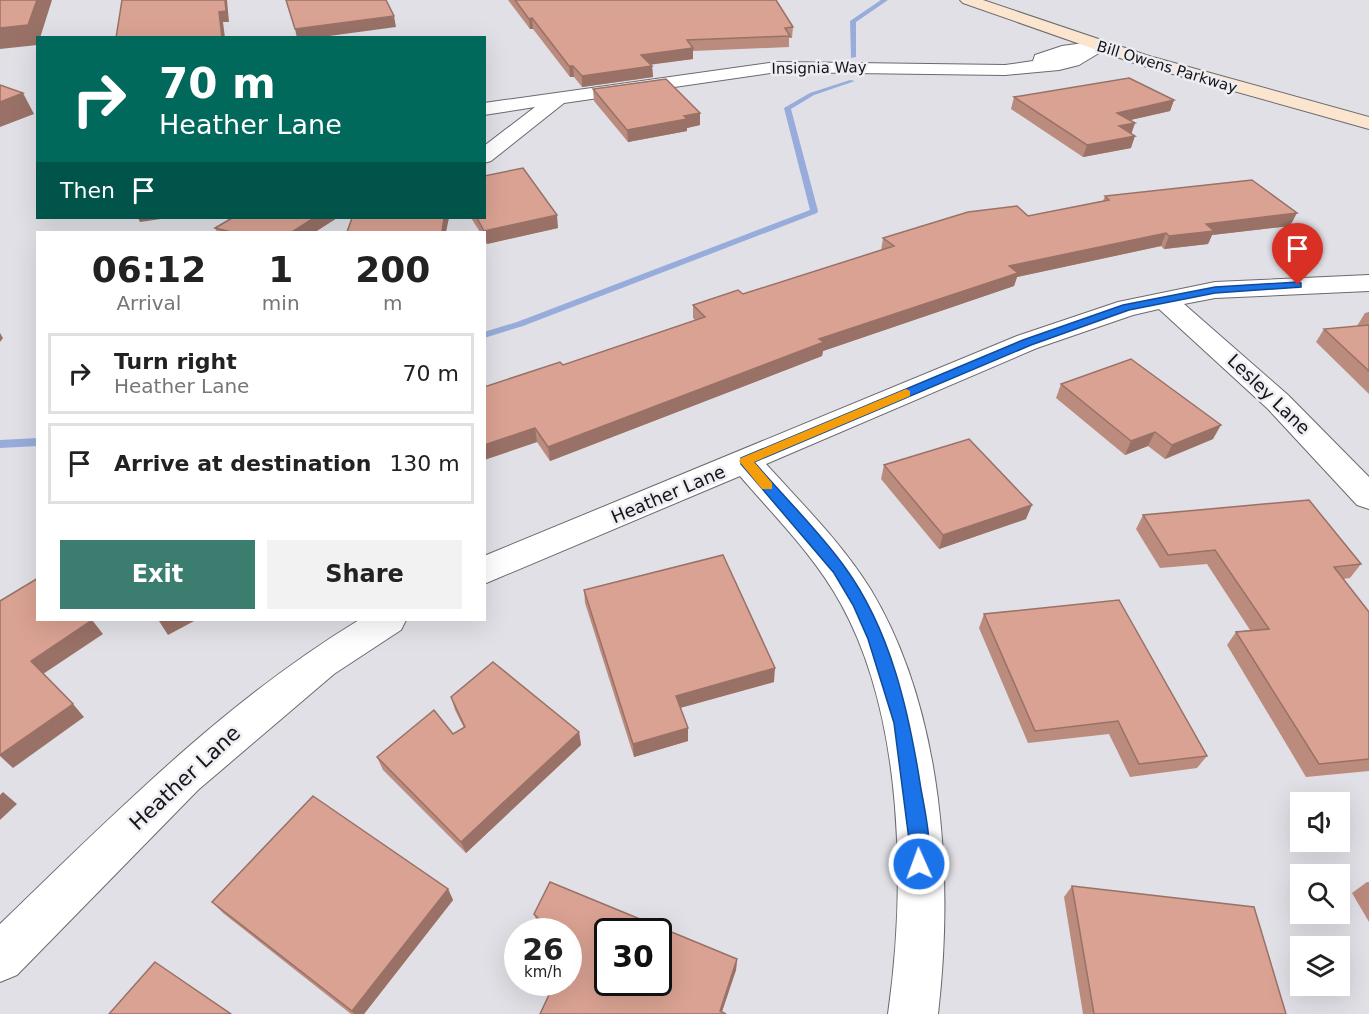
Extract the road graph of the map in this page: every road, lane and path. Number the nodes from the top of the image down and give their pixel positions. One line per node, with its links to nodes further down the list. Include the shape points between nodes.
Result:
1 (968, 0): 2 (main road, Bill Owens Parkway)
2 (1098, 46): 3 (street, Insignia Way, via 1062,51 1041,59 1044,65 994,70 784,66); 5 (main road, Bill Owens Parkway)
3 (559, 98): 4 (street, Insignia Way); 6 (street)
4 (486, 109)
5 (1369, 123)
6 (486, 155)
7 (1369, 283): 8 (street, Heather Lane, via 1243,287)
8 (1163, 299): 9 (street, Heather Lane, via 1027,342); 10 (street, Lesley Lane, via 1278,402)
9 (746, 461): 11 (street, Heather Lane); 14 (street, via 839,569 860,603 891,681 902,723 918,824 922,950)
10 (1369, 496)
11 (486, 570)
12 (386, 621): 13 (street, Heather Lane, via 320,663 183,776)
13 (0, 958)
14 (913, 1014)

